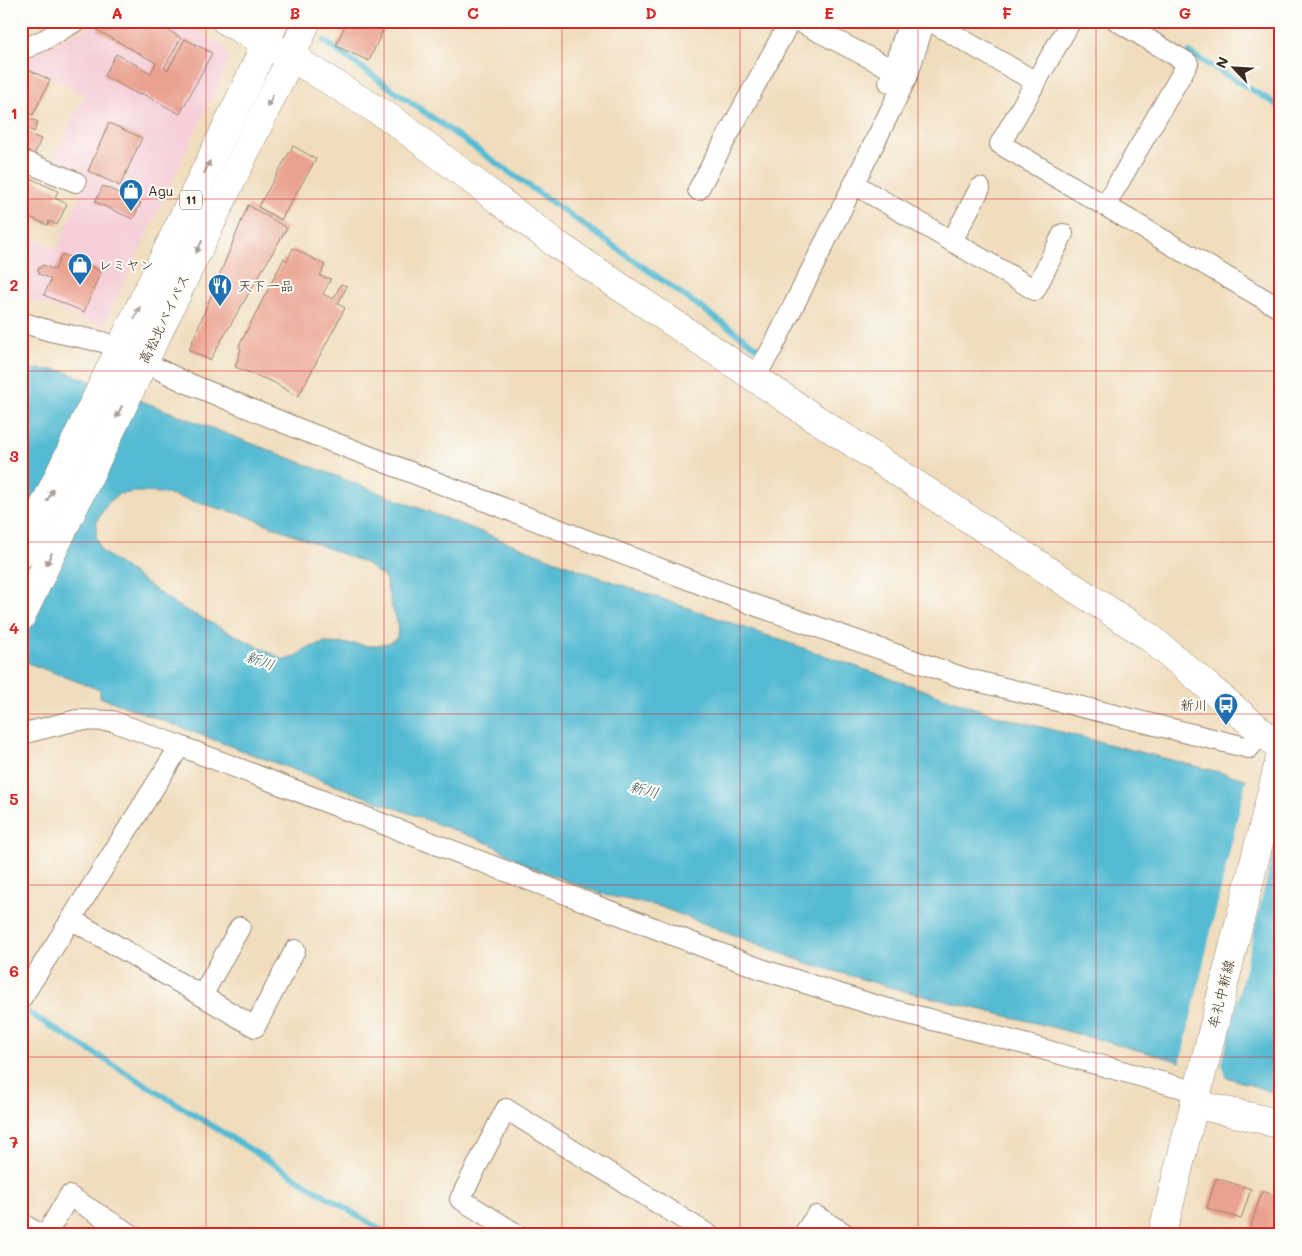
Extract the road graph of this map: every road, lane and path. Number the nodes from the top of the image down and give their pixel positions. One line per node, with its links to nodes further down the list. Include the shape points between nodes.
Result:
1 (76, 21): 12 (street)
2 (226, 21): 11 (main road)
3 (307, 21): 13 (main road, 高松北バイパス / 11)
4 (790, 21): 21 (street)
5 (798, 21): 14 (street)
6 (909, 21): 14 (street)
7 (925, 21): 14 (street)
8 (930, 21): 15 (street)
9 (1071, 21): 15 (street)
10 (1116, 21): 22 (street, via 1188,63)
11 (270, 32): 13 (main road); 27 (main road, 高松北バイパス / 11, one-way to 11)
12 (21, 50)
13 (291, 57): 27 (main road, 高松北バイパス / 11, one-way to 27); 28 (main road, via 393,120 555,243)
14 (900, 73): 16 (street); 19 (street)
15 (1036, 82): 22 (street, via 1000,144)
16 (886, 89)
17 (21, 160): 18 (street)
18 (76, 182)
19 (854, 184): 24 (street); 28 (street, via 773,347)
20 (980, 188): 24 (street)
21 (698, 190)
22 (1105, 206): 25 (street)
23 (1063, 234): 24 (street, via 1035,290)
24 (952, 241)
25 (1281, 308)
26 (21, 322): 27 (street, via 91,338)
27 (130, 359): 29 (main road, 高松北バイパス / 11, one-way to 27); 30 (main road, 高松北バイパス / 11, one-way to 30); 33 (street, via 757,606 964,678)
28 (754, 378): 33 (main road, via 1148,636)
29 (21, 554)
30 (21, 617)
31 (21, 734): 32 (street, via 77,720 112,721)
32 (180, 746): 34 (street); 39 (street, via 761,969 877,1006)
33 (1275, 752): 39 (main road, 牟礼中新線)
34 (72, 919): 37 (street); 38 (street)
35 (240, 928): 37 (street)
36 (295, 950): 37 (street, via 255,1027)
37 (202, 996)
38 (21, 999)
39 (1197, 1091): 40 (main road); 49 (main road, 牟礼中新線)
40 (1281, 1125)
41 (21, 1223): 42 (street)
42 (41, 1235)
43 (46, 1235): 44 (street, via 69,1196)
44 (132, 1235)
45 (518, 1235): 46 (street, via 460,1199 506,1109)
46 (709, 1235)
47 (804, 1235): 48 (street, via 816,1216)
48 (847, 1235)
49 (1162, 1235)

